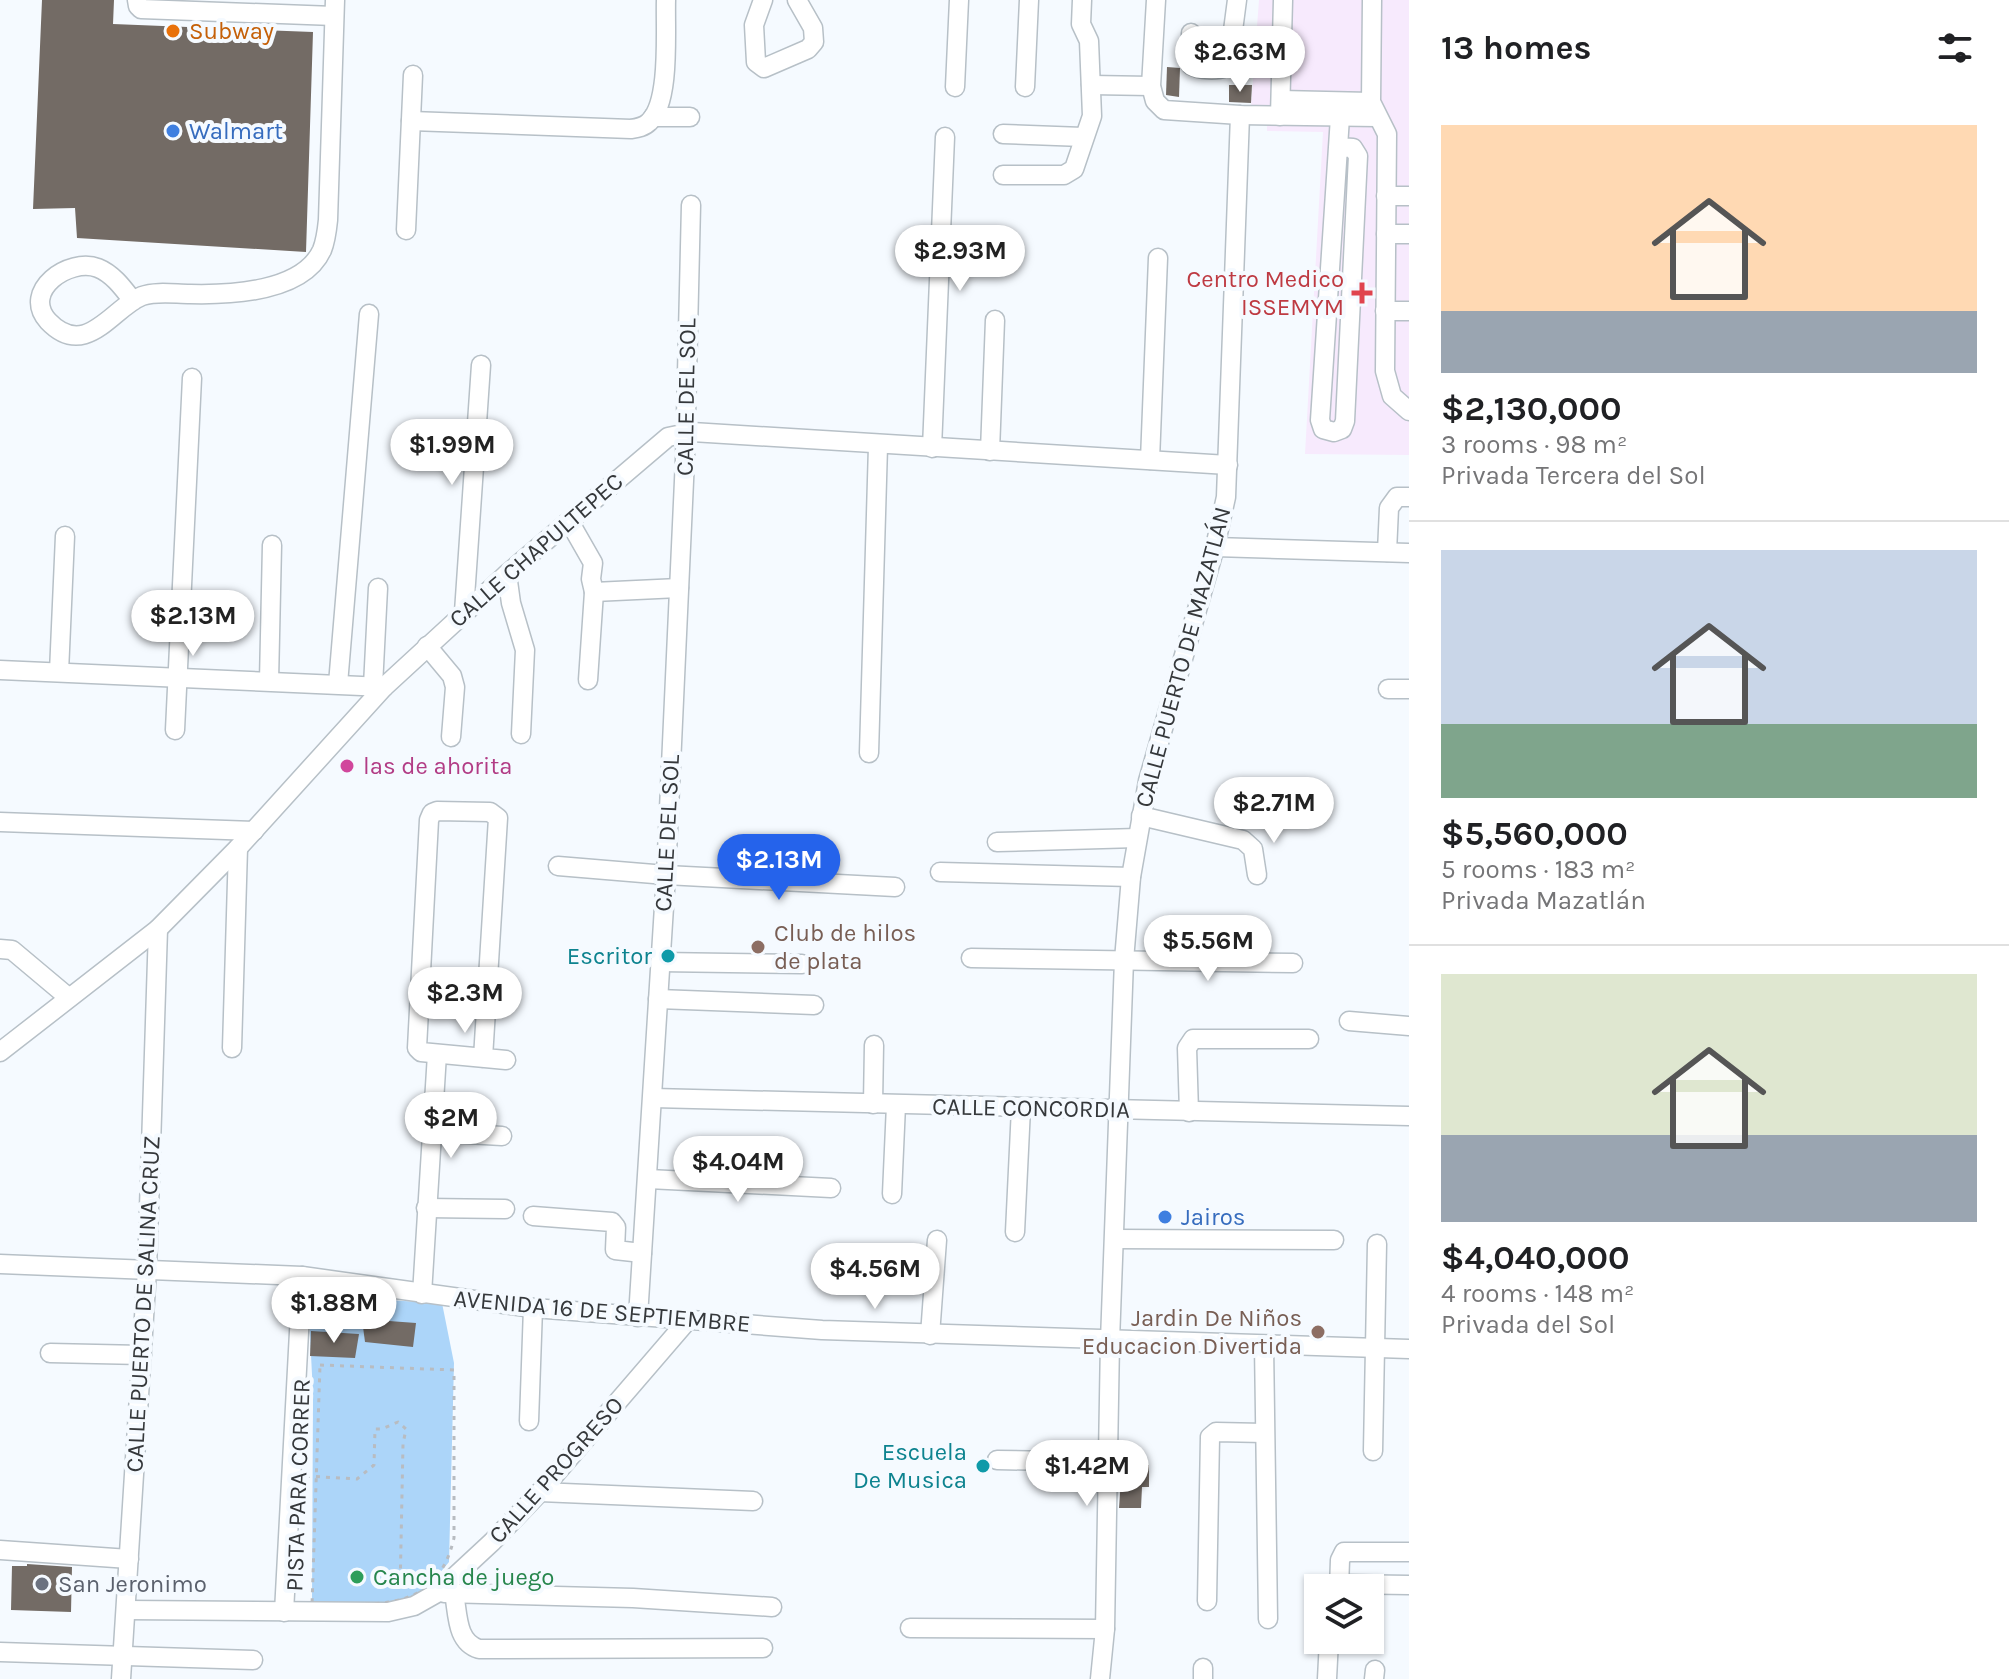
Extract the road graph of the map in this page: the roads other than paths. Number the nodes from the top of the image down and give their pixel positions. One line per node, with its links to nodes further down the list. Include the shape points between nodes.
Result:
1 (137, 0): 12 (street, via 141,9)
2 (666, 0): 22 (street, via 663,81)
3 (763, 0): 4 (street, via 754,25 756,62 764,68 814,42 815,32)
4 (797, 0)
5 (959, 0): 17 (street)
6 (1029, 0): 18 (street)
7 (1082, 0): 15 (street)
8 (1156, 0): 16 (street)
9 (1237, 0): 13 (street, via 1226,67 1191,65)
10 (1283, 0): 19 (street)
11 (1372, 0): 20 (street)
12 (335, 8): 38 (street, via 328,220 317,258 278,284 219,295 149,294)
13 (1191, 33)
14 (413, 75): 25 (street)
15 (1091, 85): 16 (street); 28 (street, via 1092,116)
16 (1151, 86): 21 (street, via 1164,110)
17 (955, 87)
18 (1025, 87)
19 (1280, 108): 20 (street); 21 (street); 24 (street)
20 (1374, 110): 24 (street); 31 (street, via 1387,134)
21 (1240, 115): 51 (street, CALLE PUERTO DE MAZATLÁN)
22 (653, 117): 23 (street); 25 (street, via 631,129)
23 (690, 117)
24 (1340, 117): 29 (street)
25 (411, 121): 34 (street)
26 (1003, 134): 28 (street)
27 (945, 137): 48 (street)
28 (1083, 137): 30 (street, via 1068,175)
29 (1338, 147): 29 (street, via 1320,420 1323,429 1334,432 1345,421 1358,156 1353,148)
30 (1003, 175)
31 (1386, 196): 32 (street); 35 (street)
32 (1409, 196)
33 (691, 205): 46 (street, CALLE DEL SOL)
34 (406, 230)
35 (1386, 234): 36 (street); 39 (street)
36 (1409, 234)
37 (1158, 258): 50 (street)
38 (133, 301): 38 (street, via 109,274 87,265 56,274 42,294 41,306 54,326 74,334 103,326)
39 (1385, 311): 40 (street); 45 (street, via 1385,379 1392,396)
40 (1409, 311)
41 (369, 314): 70 (street)
42 (995, 320): 49 (street)
43 (481, 365): 63 (street)
44 (192, 378): 67 (street)
45 (1409, 411)
46 (686, 432): 47 (street); 53 (street, CALLE CHAPULTEPEC, via 654,447); 61 (street, CALLE DEL SOL)
47 (878, 446): 48 (street); 77 (street)
48 (932, 448): 49 (street)
49 (990, 451): 50 (street)
50 (1150, 460): 51 (street)
51 (1228, 465): 56 (street, CALLE PUERTO DE MAZATLÁN)
52 (1409, 497): 57 (street, via 1397,497 1389,508)
53 (569, 521): 59 (street, CALLE CHAPULTEPEC); 62 (street, via 593,563)
54 (65, 536): 66 (street)
55 (272, 545): 69 (street)
56 (1215, 547): 57 (street); 78 (street, CALLE PUERTO DE MAZATLÁN)
57 (1387, 552): 58 (street)
58 (1409, 553)
59 (507, 574): 63 (street, CALLE CHAPULTEPEC); 75 (street, via 525,650)
60 (378, 588): 71 (street)
61 (679, 588): 62 (street); 86 (street, CALLE DEL SOL)
62 (594, 592): 68 (street)
63 (464, 612): 64 (street, CALLE CHAPULTEPEC)
64 (427, 646): 71 (street, CALLE CHAPULTEPEC); 76 (street, via 455,687)
65 (0, 670): 66 (street)
66 (59, 672): 67 (street)
67 (178, 678): 69 (street); 74 (street)
68 (588, 680)
69 (269, 681): 70 (street)
70 (338, 684): 71 (street)
71 (379, 686): 80 (street, CALLE CHAPULTEPEC)
72 (1388, 689): 73 (street)
73 (1409, 689)
74 (175, 730)
75 (521, 734)
76 (451, 737)
77 (869, 753)
78 (1141, 816): 81 (street, CALLE PUERTO DE MAZATLÁN); 87 (street, via 1243,840 1253,849)
79 (0, 822): 80 (street)
80 (254, 831): 83 (street, CALLE CHAPULTEPEC)
81 (1137, 838): 82 (street); 88 (street, CALLE PUERTO DE MAZATLÁN)
82 (997, 842)
83 (238, 848): 90 (street, CALLE CHAPULTEPEC); 104 (street)
84 (558, 866): 86 (street)
85 (940, 872): 88 (street)
86 (666, 875): 89 (street); 94 (street, CALLE DEL SOL)
87 (1257, 875)
88 (1131, 877): 93 (street, CALLE PUERTO DE MAZATLÁN)
89 (895, 887)
90 (158, 929): 97 (street, CALLE CHAPULTEPEC); 131 (street, CALLE PUERTO DE SALINA CRUZ)
91 (0, 949): 97 (street, via 12,950)
92 (971, 958): 93 (street)
93 (1124, 960): 95 (street); 113 (street, CALLE PUERTO DE MAZATLÁN)
94 (660, 962): 96 (street); 98 (street, CALLE DEL SOL)
95 (1293, 963)
96 (802, 964)
97 (68, 997): 105 (street, CALLE CHAPULTEPEC)
98 (658, 999): 99 (street); 109 (street, CALLE DEL SOL)
99 (814, 1005)
100 (1349, 1021): 101 (street)
101 (1409, 1026)
102 (1309, 1039): 114 (street, via 1193,1039 1187,1048)
103 (874, 1045): 110 (street)
104 (232, 1048)
105 (0, 1052)
106 (437, 1054): 107 (street); 107 (street, via 421,1052 416,1044 429,820 437,811 490,812 498,818); 116 (street)
107 (483, 1058): 108 (street)
108 (506, 1060)
109 (653, 1098): 110 (street, CALLE CONCORDIA); 118 (street, CALLE DEL SOL)
110 (873, 1104): 111 (street, CALLE CONCORDIA)
111 (896, 1105): 112 (street, CALLE CONCORDIA); 120 (street)
112 (1021, 1108): 113 (street, CALLE CONCORDIA); 124 (street)
113 (1120, 1111): 114 (street, CALLE CONCORDIA); 125 (street, CALLE PUERTO DE MAZATLÁN)
114 (1189, 1112): 115 (street, CALLE CONCORDIA)
115 (1409, 1116)
116 (432, 1132): 117 (street); 121 (street)
117 (502, 1136)
118 (648, 1179): 119 (street); 129 (street, CALLE DEL SOL)
119 (831, 1188)
120 (892, 1194)
121 (426, 1208): 122 (street); 133 (street)
122 (505, 1209)
123 (533, 1216): 129 (street, via 612,1222 615,1250)
124 (1015, 1232)
125 (1115, 1239): 127 (street); 138 (street, CALLE PUERTO DE MAZATLÁN)
126 (937, 1240): 137 (street)
127 (1334, 1240)
128 (1377, 1244): 140 (street)
129 (642, 1253): 135 (street, CALLE DEL SOL)
130 (0, 1264): 131 (street, AVENIDA 16 DE SEPTIEMBRE)
131 (147, 1270): 132 (street, AVENIDA 16 DE SEPTIEMBRE); 143 (street, CALLE PUERTO DE SALINA CRUZ)
132 (302, 1276): 133 (street, AVENIDA 16 DE SEPTIEMBRE); 161 (street)
133 (422, 1294): 134 (street, AVENIDA 16 DE SEPTIEMBRE)
134 (533, 1308): 135 (street, AVENIDA 16 DE SEPTIEMBRE); 144 (street)
135 (638, 1317): 136 (street, AVENIDA 16 DE SEPTIEMBRE)
136 (688, 1320): 137 (street, AVENIDA 16 DE SEPTIEMBRE); 149 (street, CALLE PROGRESO)
137 (930, 1335): 138 (street, AVENIDA 16 DE SEPTIEMBRE)
138 (1110, 1341): 139 (street, AVENIDA 16 DE SEPTIEMBRE); 148 (street, CALLE PUERTO DE MAZATLÁN)
139 (1264, 1345): 140 (street, AVENIDA 16 DE SEPTIEMBRE); 145 (street)
140 (1373, 1348): 141 (street, AVENIDA 16 DE SEPTIEMBRE); 146 (street)
141 (1409, 1349)
142 (50, 1353): 143 (street)
143 (142, 1355): 153 (street, CALLE PUERTO DE SALINA CRUZ)
144 (529, 1421)
145 (1264, 1433): 158 (street, via 1216,1432 1210,1437); 162 (street)
146 (1373, 1451)
147 (997, 1460): 148 (street)
148 (1109, 1462): 164 (street, CALLE PUERTO DE MAZATLÁN)
149 (540, 1492): 150 (street); 157 (street, CALLE PROGRESO)
150 (753, 1501)
151 (0, 1550): 153 (street)
152 (1409, 1552): 154 (street, via 1344,1552)
153 (129, 1559): 160 (street, CALLE PUERTO DE SALINA CRUZ)
154 (1340, 1574)
155 (1384, 1585): 156 (street)
156 (1409, 1585)
157 (446, 1593): 159 (street); 161 (street, CALLE PROGRESO, via 414,1606); 165 (street, via 462,1634 479,1649)
158 (1207, 1601)
159 (772, 1607)
160 (126, 1610): 161 (street, CALLE PROGRESO); 168 (street, CALLE PUERTO DE SALINA CRUZ)
161 (284, 1612)
162 (1268, 1619)
163 (910, 1628): 164 (street)
164 (1105, 1629): 171 (street, CALLE PUERTO DE MAZATLÁN)
165 (763, 1648)
166 (0, 1652): 168 (street)
167 (1328, 1654): 172 (street)
168 (123, 1655): 169 (street); 170 (street, CALLE PUERTO DE SALINA CRUZ)
169 (253, 1660)
170 (121, 1679)
171 (1100, 1679)
172 (1327, 1679)

